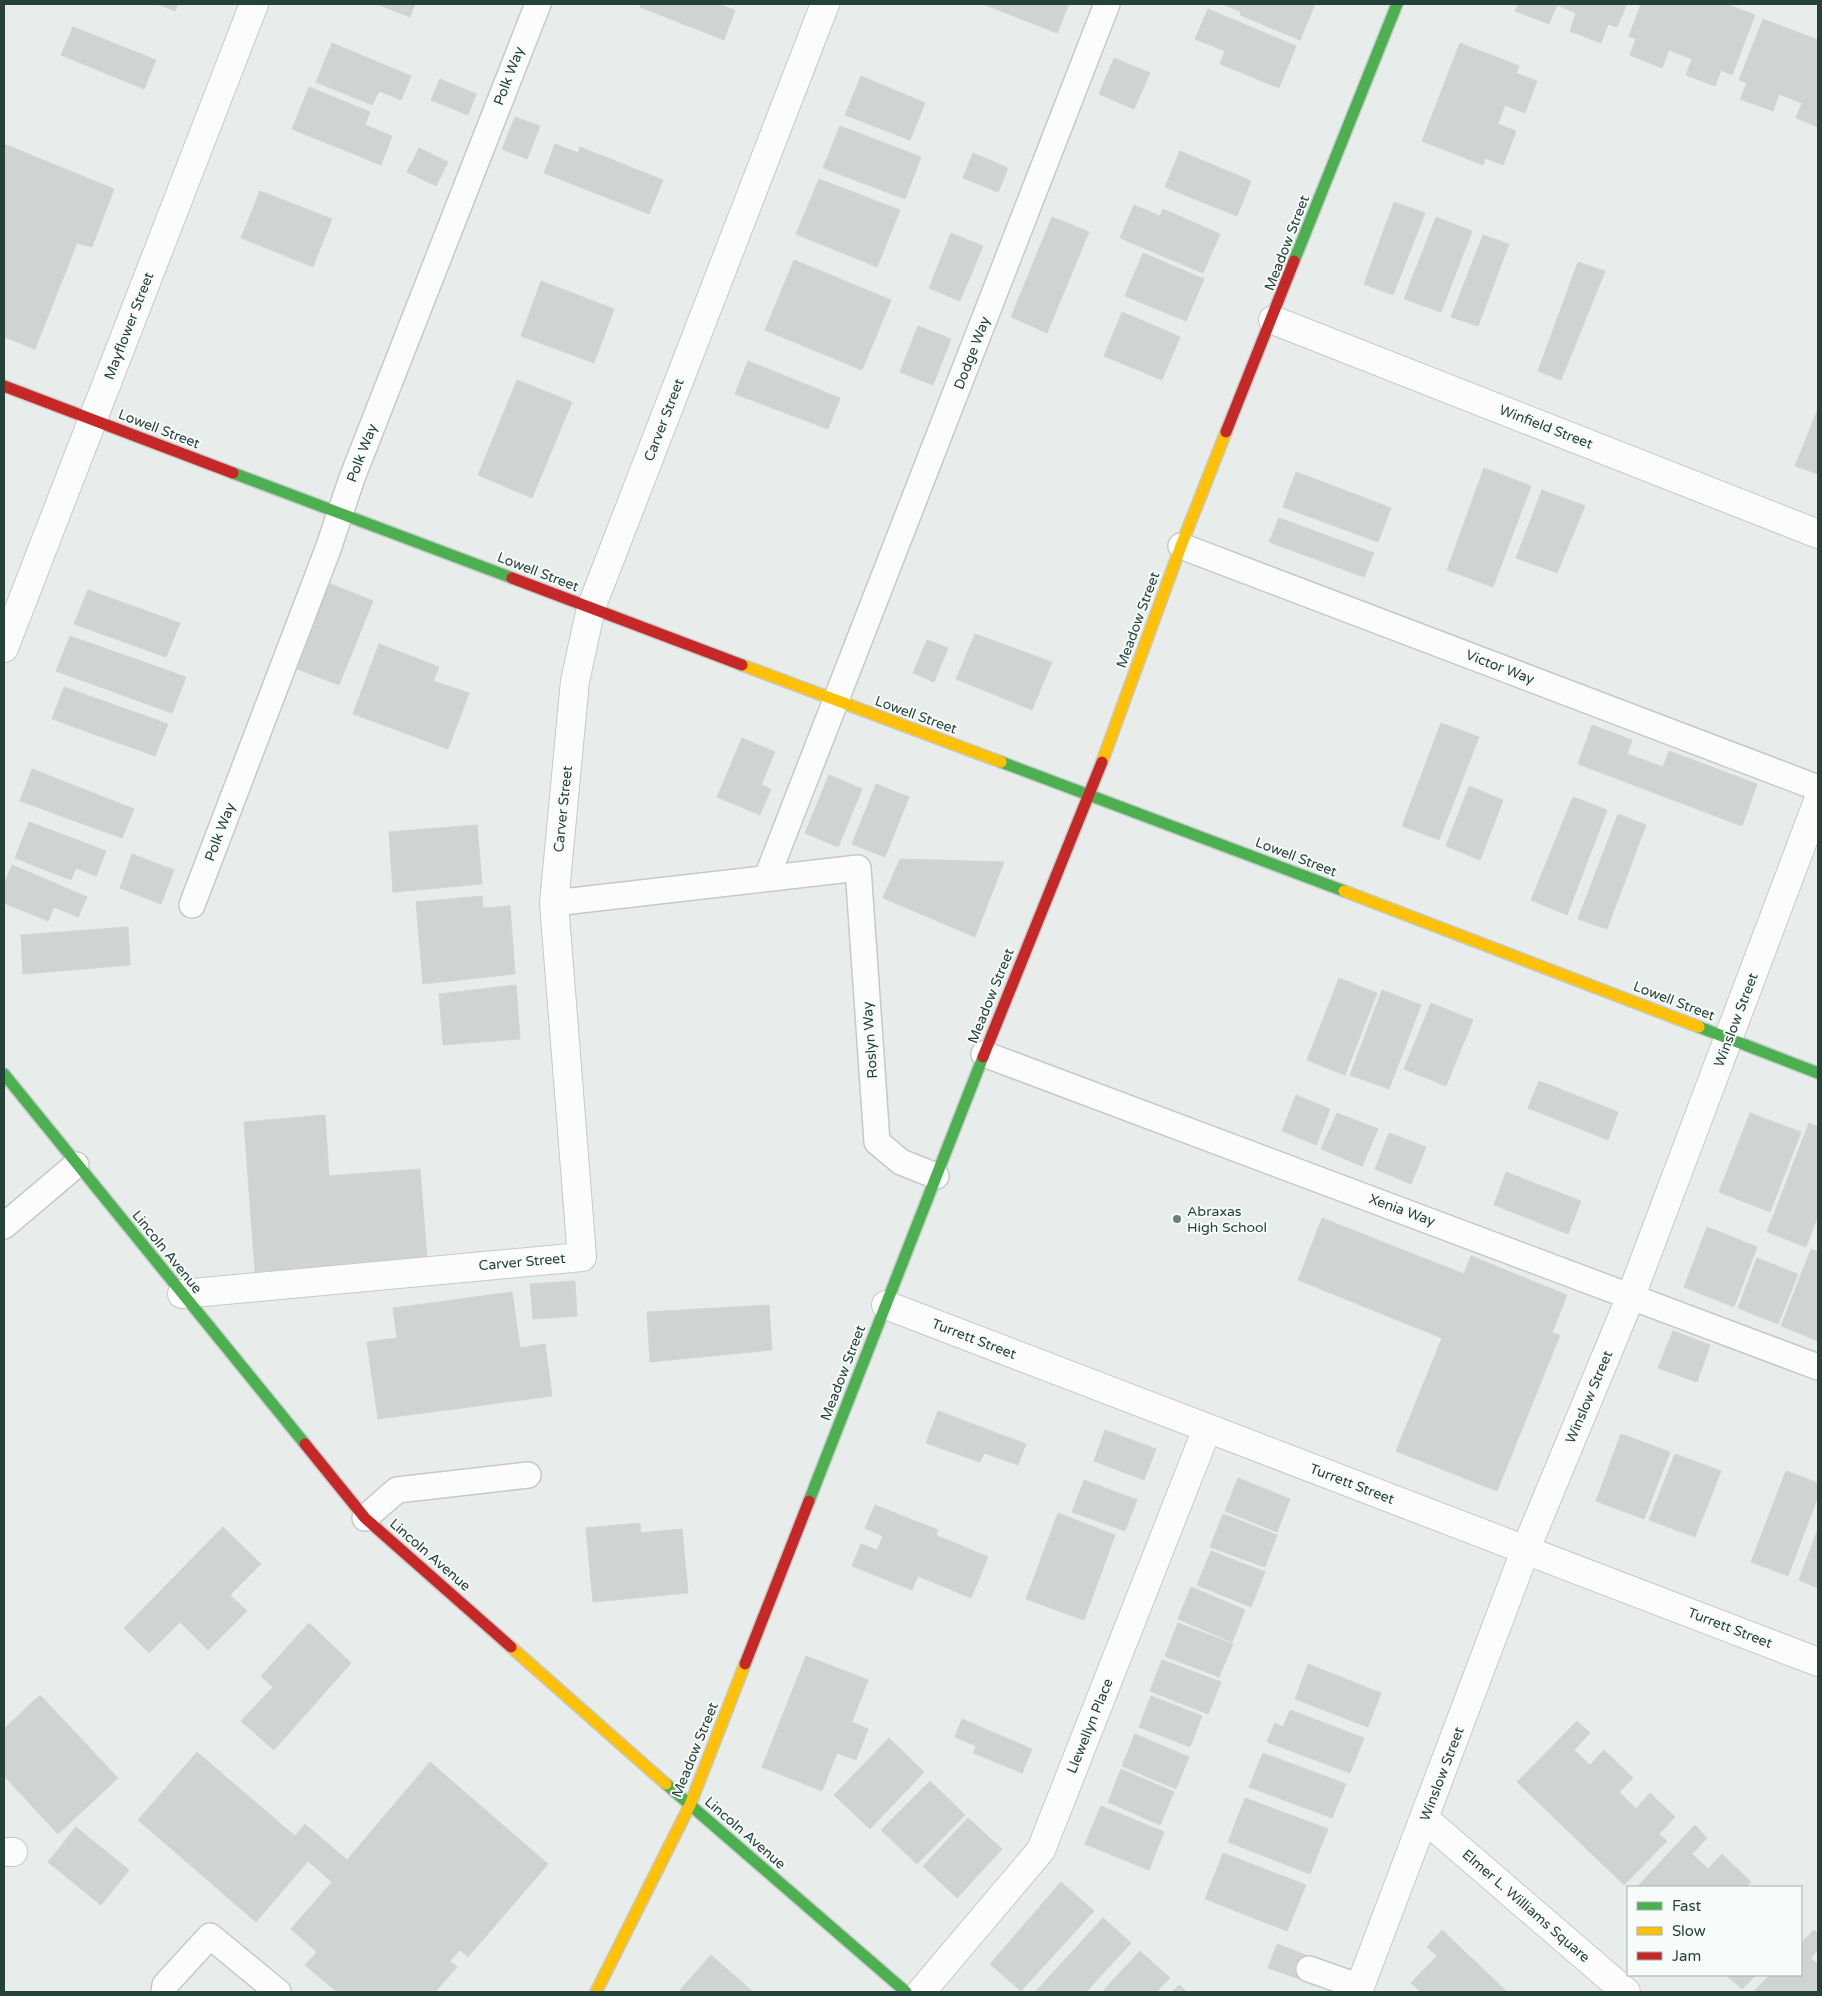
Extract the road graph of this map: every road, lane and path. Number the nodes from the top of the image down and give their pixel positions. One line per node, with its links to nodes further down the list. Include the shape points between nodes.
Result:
1 (254, 4): 8 (street, Mayflower Street)
2 (538, 4): 9 (lane, Polk Way)
3 (825, 4): 12 (street, Carver Street)
4 (1107, 4): 14 (lane, Dodge Way)
5 (1397, 4): 6 (street, Meadow Street)
6 (1273, 320): 10 (street, Winfield Street); 11 (street, Meadow Street)
7 (4, 386): 8 (street, Lowell Street)
8 (93, 420): 9 (street, Lowell Street); 13 (street, Mayflower Street)
9 (340, 513): 12 (street, Lowell Street); 20 (lane, Polk Way)
10 (1818, 534)
11 (1182, 546): 15 (lane, Victor Way); 16 (street, Meadow Street)
12 (591, 608): 14 (street, Lowell Street); 19 (street, Carver Street, via 575,681)
13 (4, 648)
14 (837, 701): 16 (street, Lowell Street); 18 (lane, Dodge Way)
15 (1818, 788)
16 (1090, 794): 21 (street, Lowell Street); 22 (street, Meadow Street)
17 (1818, 801): 21 (street, Winslow Street)
18 (767, 877): 19 (lane); 26 (lane, Roslyn Way, via 858,868 877,1142 901,1162)
19 (554, 903): 28 (street, Carver Street, via 582,1257)
20 (192, 905)
21 (1728, 1039): 23 (street, Lowell Street); 29 (street, Winslow Street)
22 (984, 1054): 26 (street, Meadow Street); 29 (lane, Xenia Way)
23 (1818, 1073)
24 (4, 1074): 25 (street, Lincoln Avenue)
25 (76, 1165): 27 (lane); 28 (street, Lincoln Avenue)
26 (936, 1176): 30 (street, Meadow Street)
27 (4, 1226)
28 (182, 1294): 34 (street, Lincoln Avenue)
29 (1631, 1296): 31 (lane, Xenia Way); 35 (street, Winslow Street)
30 (886, 1306): 32 (street, Turrett Street); 37 (street, Meadow Street)
31 (1818, 1366)
32 (1207, 1429): 35 (street, Turrett Street); 45 (street, Llewellyn Place, via 1041,1850)
33 (528, 1475): 34 (lane, via 397,1490)
34 (365, 1518): 37 (street, Lincoln Avenue)
35 (1525, 1551): 36 (street, Turrett Street); 38 (street, Winslow Street)
36 (1818, 1662)
37 (690, 1805): 43 (street, Meadow Street); 44 (street, Lincoln Avenue)
38 (1425, 1819): 40 (street, Winslow Street); 46 (street, Elmer L. Williams Square)
39 (1309, 1969): 40 (lane)
40 (1359, 1990)
41 (164, 1992): 42 (lane, via 165,1985 210,1936)
42 (278, 1992)
43 (596, 1992)
44 (906, 1992)
45 (921, 1992)
46 (1626, 1992)

